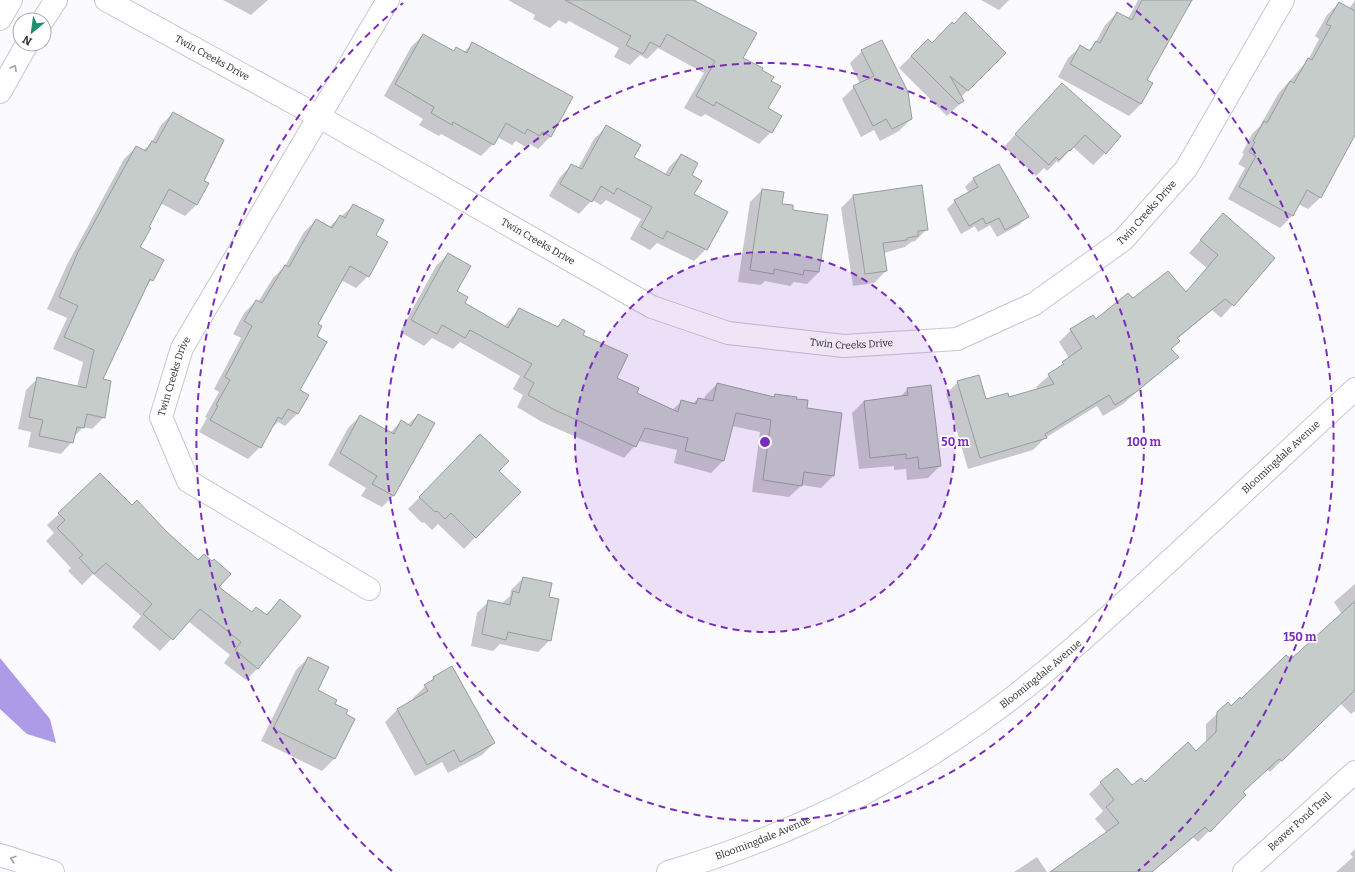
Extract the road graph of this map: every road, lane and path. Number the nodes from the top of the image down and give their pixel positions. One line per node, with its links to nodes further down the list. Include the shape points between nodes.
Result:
1 (11, 0): 7 (street)
2 (56, 0): 6 (street)
3 (106, 0): 10 (street, Twin Creeks Drive)
4 (388, 0): 10 (street, Twin Creeks Drive)
5 (1283, 0): 10 (street, Twin Creeks Drive, via 1186,169 1123,240 1034,304 957,339 836,346 728,333 652,307)
6 (48, 12)
7 (0, 19)
8 (22, 52): 9 (street, one-way to 8)
9 (0, 92)
10 (318, 116): 12 (street, Twin Creeks Drive, via 182,348 161,417 188,481)
11 (1355, 389): 16 (street, Bloomingdale Avenue, via 1094,629 1038,678 977,724 895,776 830,810 741,848)
12 (369, 589)
13 (1355, 772): 17 (street, Beaver Pond Trail)
14 (0, 855): 15 (street, one-way to 14)
15 (53, 872)
16 (668, 872)
17 (1244, 872)

